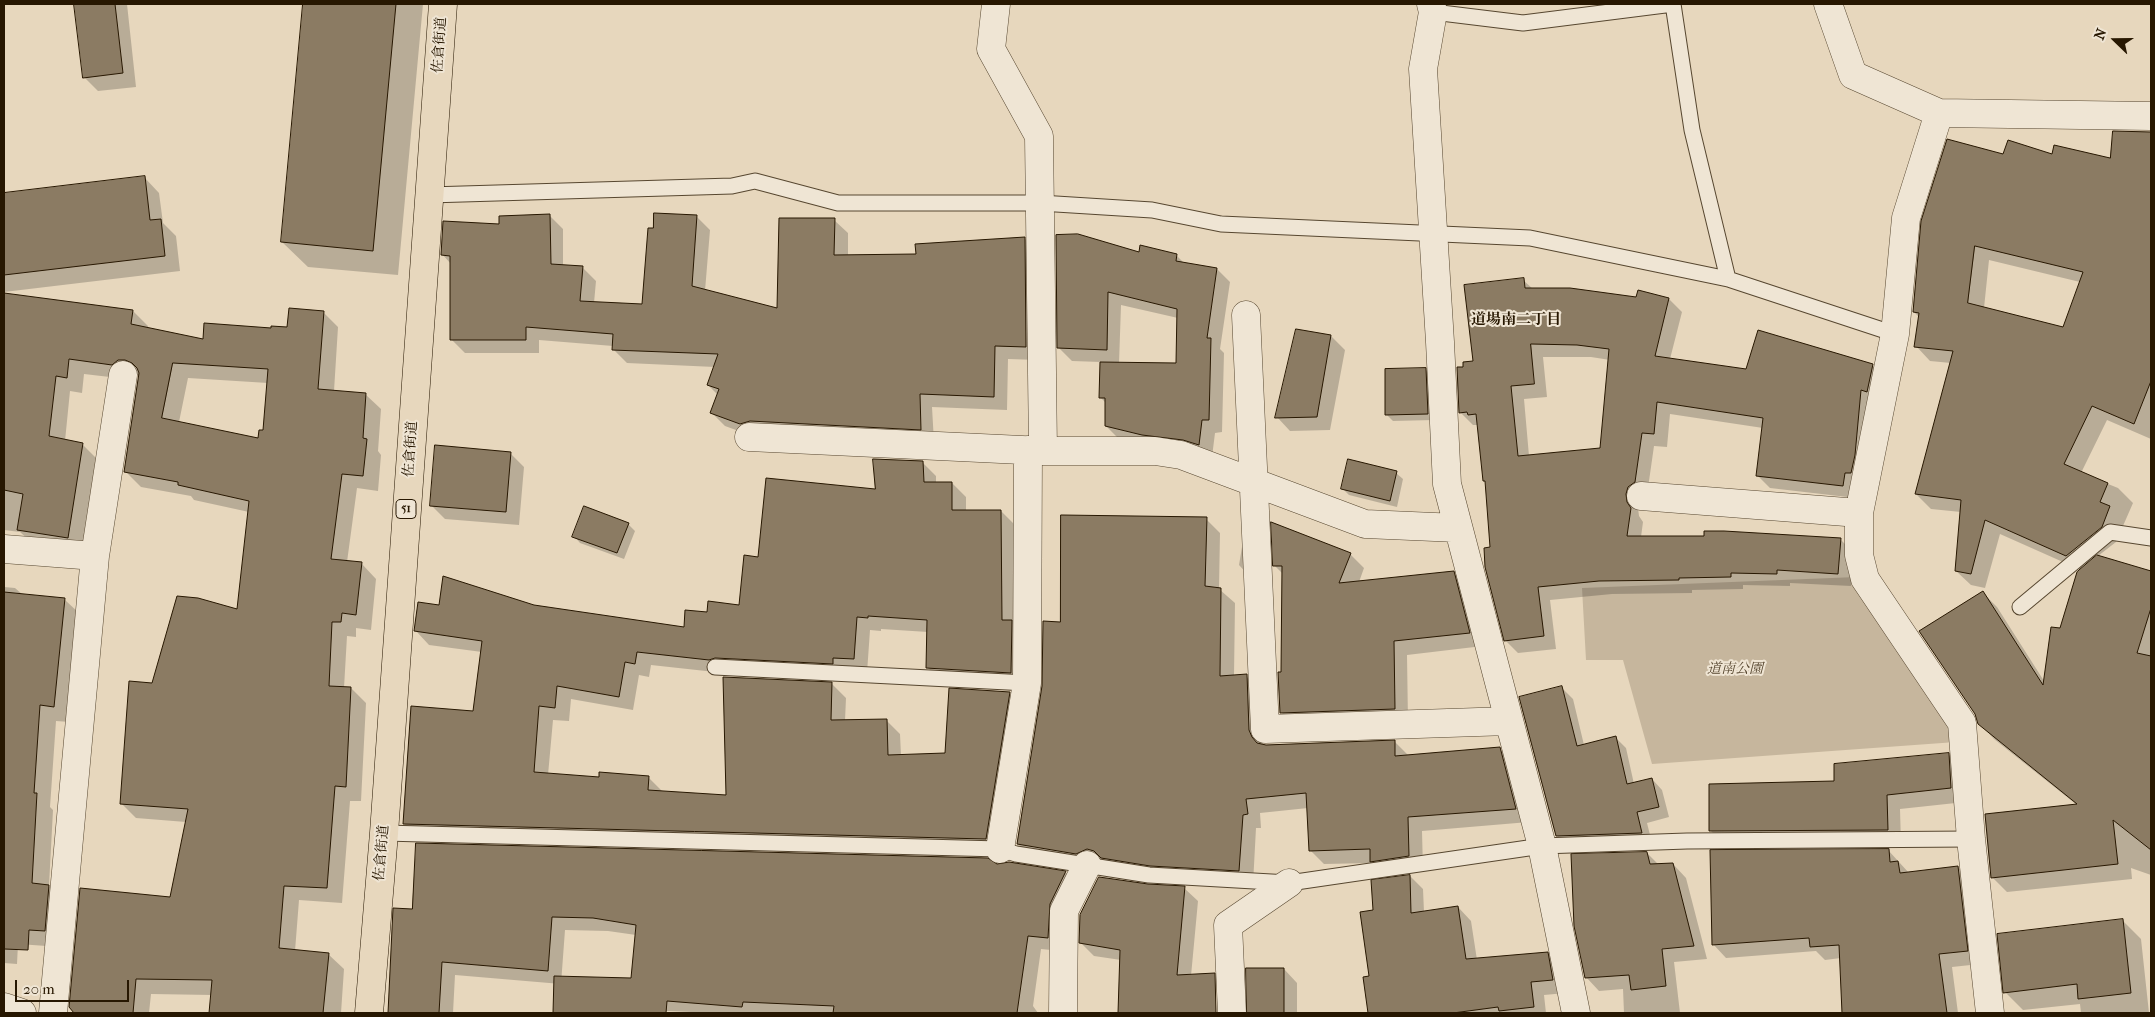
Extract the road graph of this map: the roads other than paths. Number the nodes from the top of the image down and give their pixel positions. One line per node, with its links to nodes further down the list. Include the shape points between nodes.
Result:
1 (443, 4): 7 (highway, 佐倉街道 / 51)
2 (996, 4): 8 (street, via 991,49 1039,136)
3 (1828, 4): 5 (street, via 1853,75)
4 (1432, 8): 9 (street, via 1423,69); 10 (lane, via 1523,23 1673,4 1692,130)
5 (1939, 113): 6 (street); 12 (street, via 1906,218)
6 (2151, 116)
7 (429, 195): 8 (lane, via 732,186 755,181 838,203); 27 (highway, 佐倉街道 / 51)
8 (1040, 203): 9 (lane, via 1152,210 1221,224); 15 (street)
9 (1433, 234): 10 (lane, via 1530,238); 19 (street, via 1447,484)
10 (1728, 279): 12 (lane)
11 (1246, 315): 16 (street)
12 (1895, 334): 18 (street)
13 (123, 375): 22 (street)
14 (749, 437): 15 (street)
15 (1035, 450): 16 (street, via 1155,451 1181,455); 25 (street)
16 (1253, 482): 19 (street, via 1365,524); 26 (street, via 1265,729)
17 (1641, 496): 18 (street)
18 (1859, 513): 28 (street, via 1859,555 1865,579 1962,724)
19 (1458, 528): 26 (street)
20 (2151, 538): 23 (lane, via 2110,532)
21 (4, 549): 22 (street)
22 (94, 556): 35 (street)
23 (2020, 607)
24 (716, 666): 25 (lane)
25 (1027, 684): 30 (street)
26 (1509, 721): 29 (street)
27 (384, 833): 30 (lane); 36 (highway, 佐倉街道 / 51)
28 (1971, 840): 29 (lane, via 1687,841); 40 (street)
29 (1542, 846): 32 (lane); 39 (street)
30 (1000, 849): 31 (lane)
31 (1087, 865): 32 (lane, via 1149,875); 37 (street, via 1064,911)
32 (1290, 883): 38 (street, via 1228,925)
33 (4, 1007): 34 (street)
34 (22, 1013)
35 (53, 1013)
36 (369, 1013)
37 (1063, 1013)
38 (1232, 1013)
39 (1576, 1013)
40 (1990, 1013)

